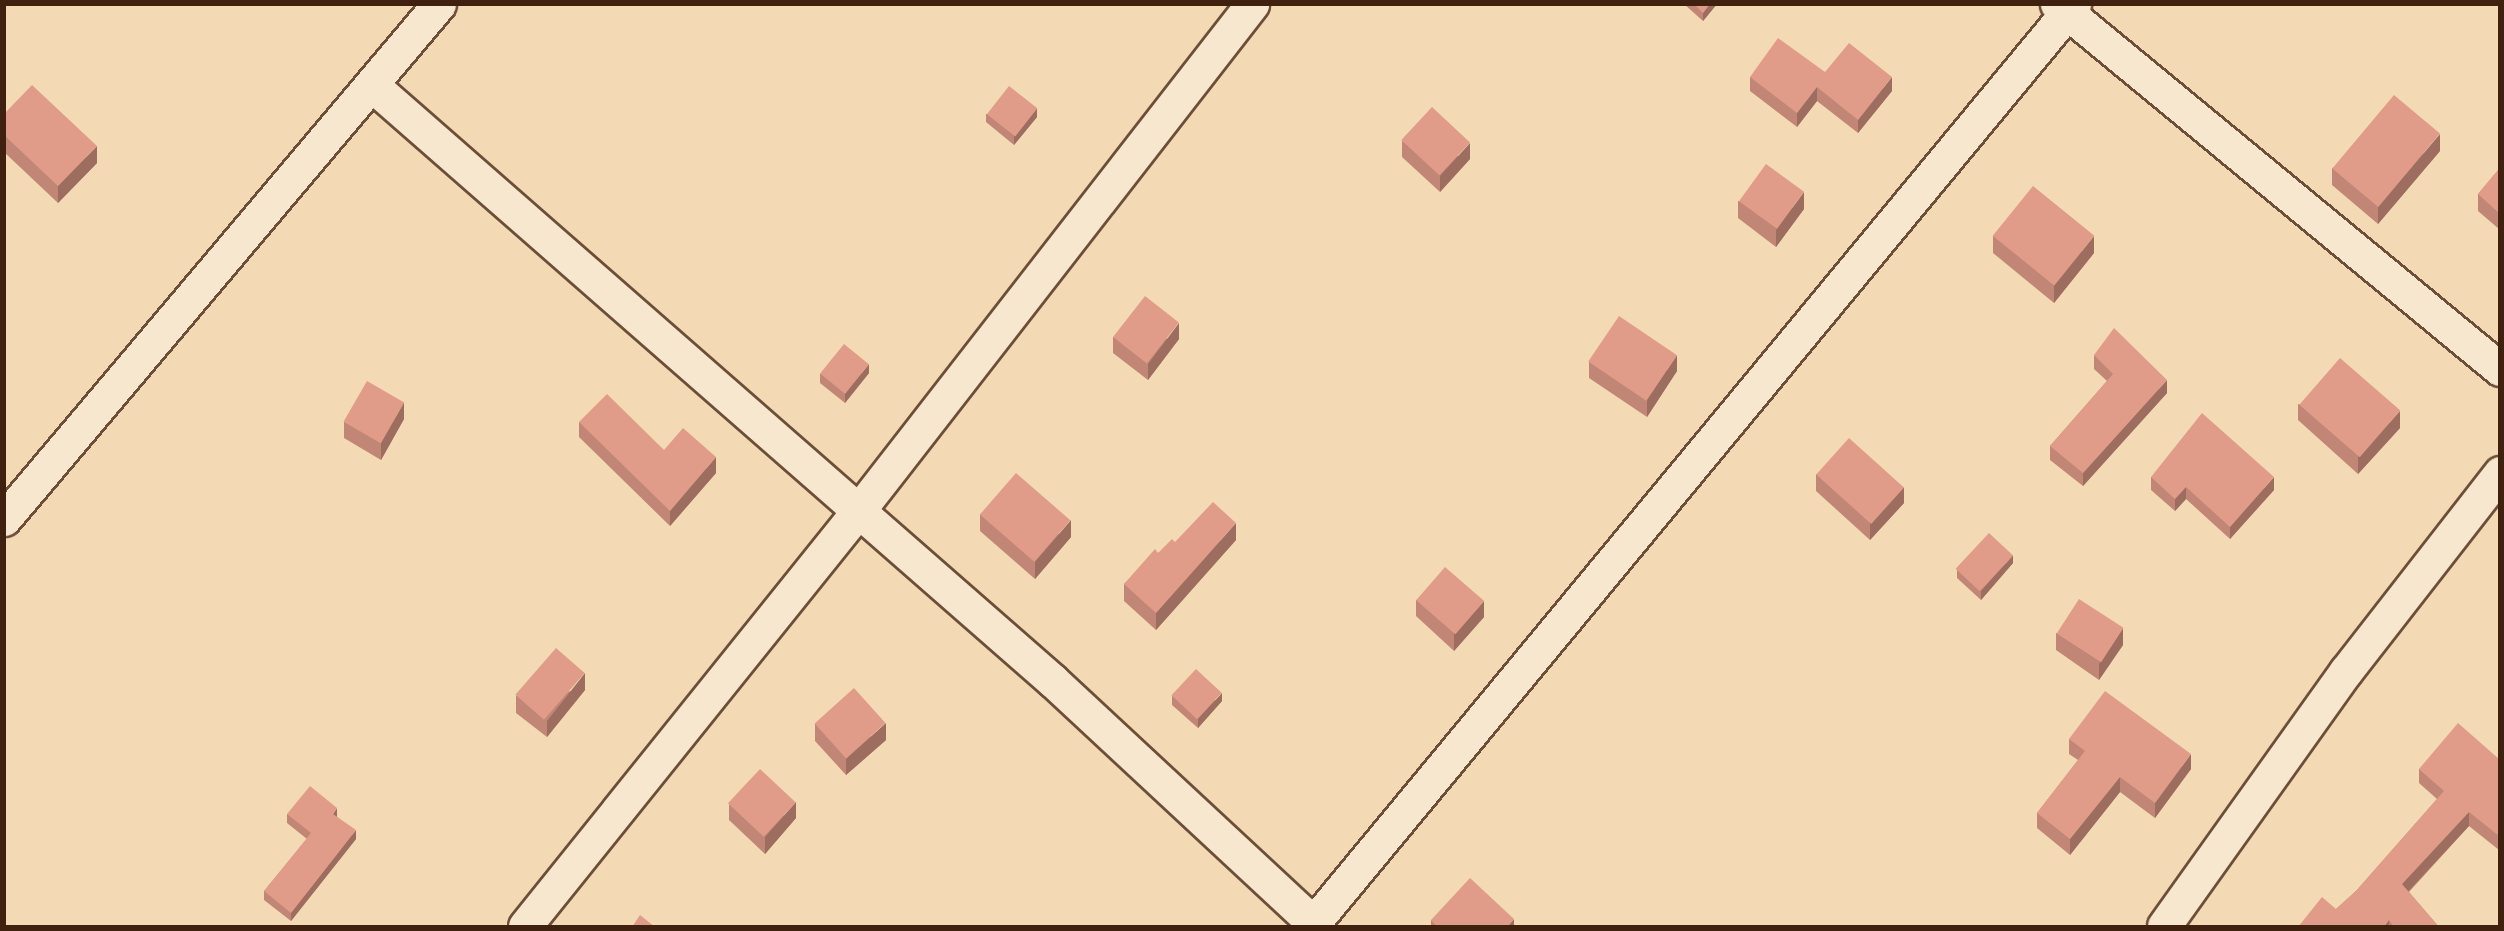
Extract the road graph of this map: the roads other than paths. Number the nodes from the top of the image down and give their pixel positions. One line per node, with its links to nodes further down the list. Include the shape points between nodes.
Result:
1 (439, 4): 4 (street)
2 (1252, 4): 7 (street)
3 (2066, 8): 5 (street); 9 (street)
4 (372, 85): 7 (street); 8 (street)
5 (2499, 369)
6 (2499, 473): 11 (street, via 2346,672)
7 (860, 510): 9 (street); 10 (street)
8 (4, 519)
9 (1314, 925)
10 (525, 927)
11 (2164, 927)

